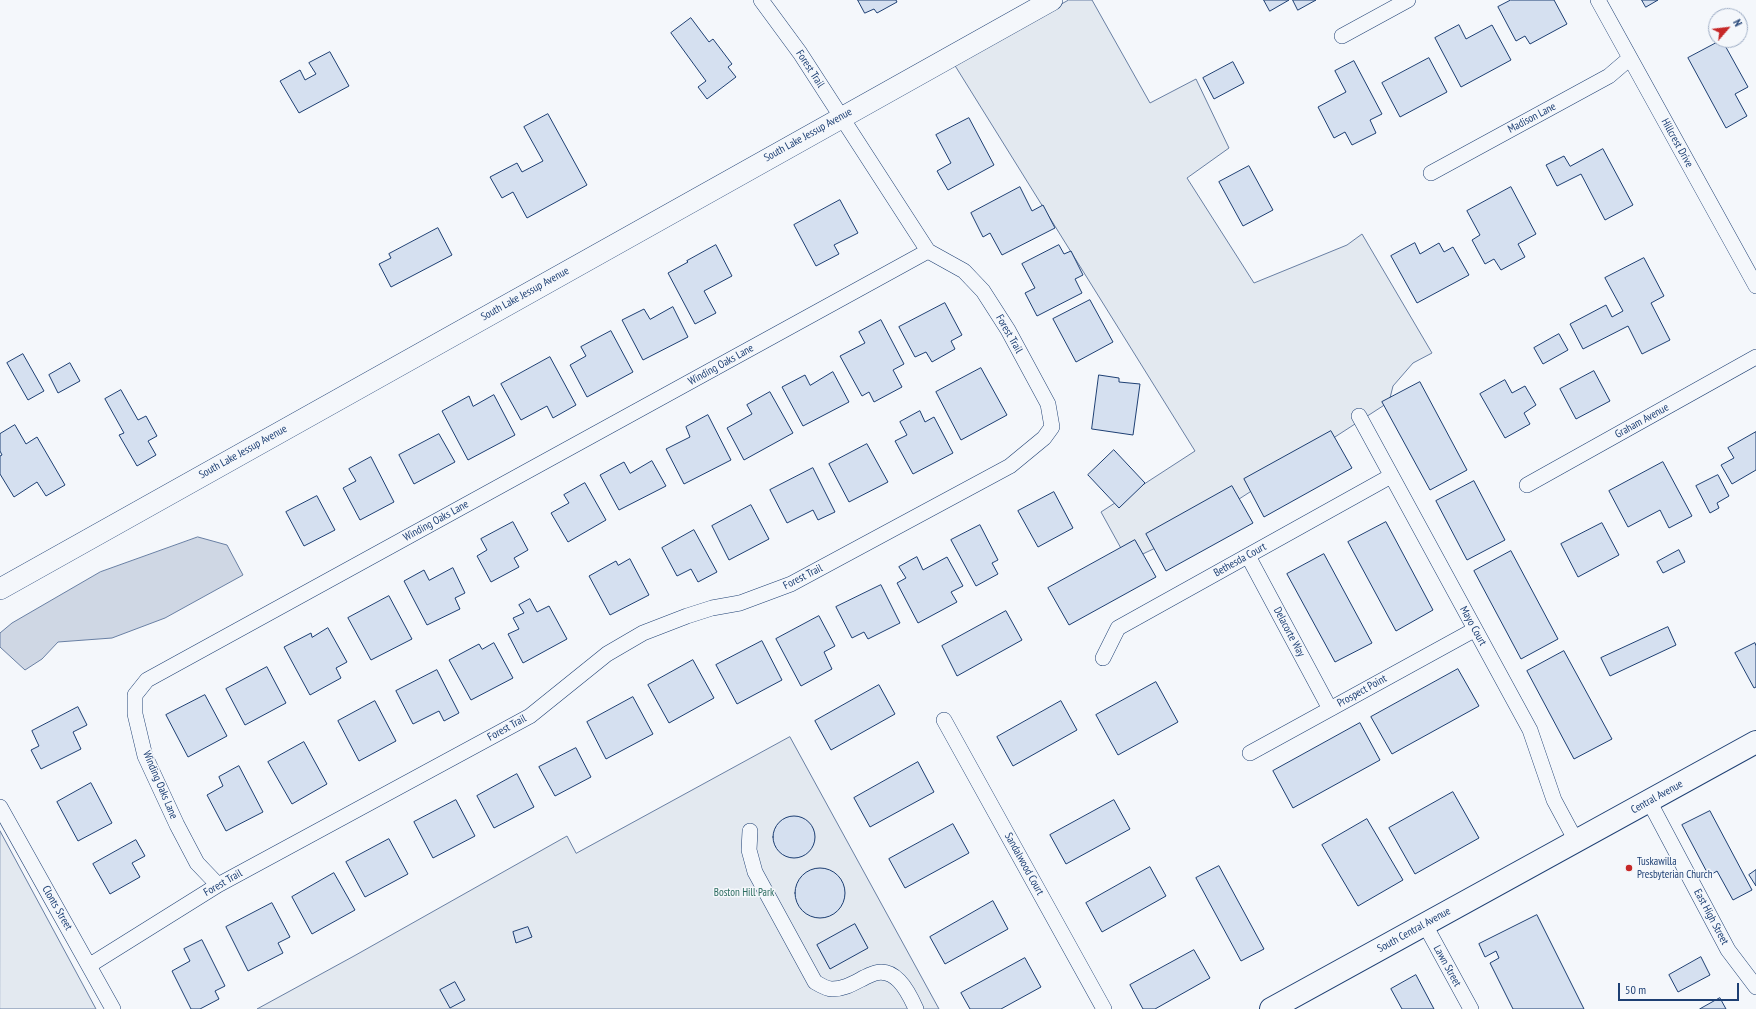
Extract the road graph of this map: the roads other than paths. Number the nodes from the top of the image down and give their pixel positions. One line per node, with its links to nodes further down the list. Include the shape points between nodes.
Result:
1 (761, 0): 7 (street, Forest Trail, via 800,53)
2 (1052, 0): 7 (street, South Lake Jessup Avenue)
3 (1408, 0): 5 (street)
4 (1598, 0): 6 (street, Hillcrest Drive)
5 (1342, 36)
6 (1630, 58): 8 (street, Madison Lane, via 1609,76); 10 (street, Hillcrest Drive)
7 (841, 117): 9 (street, Forest Trail); 16 (street, South Lake Jessup Avenue)
8 (1431, 173)
9 (928, 252): 28 (street, Winding Oaks Lane, via 147,680 135,695 135,714 145,756 176,825 197,863); 28 (street, Forest Trail, via 964,271 983,291 1008,330 1048,404 1052,427 1044,438 1010,466 791,584 740,603 712,608 642,633 607,654 530,716)
10 (1756, 286)
11 (1756, 357): 14 (street, Graham Avenue)
12 (1359, 416): 13 (street, Mayo Court)
13 (1392, 476): 15 (street, Bethesda Court); 17 (street, Mayo Court)
14 (1527, 485)
15 (1248, 556): 18 (street, Bethesda Court, via 1118,628); 19 (street, Delacorte Way)
16 (0, 589)
17 (1474, 630): 19 (street, Prospect Point); 26 (street, Mayo Court, via 1530,730 1554,800)
18 (1103, 658)
19 (1330, 709): 22 (street, Prospect Point)
20 (944, 720): 34 (street, Sandalwood Court)
21 (1756, 742): 23 (main road, Central Avenue)
22 (1250, 753)
23 (1649, 801): 26 (main road, Central Avenue); 31 (street, East High Street, via 1728,950)
24 (0, 807): 30 (street, Clonts Street)
25 (750, 831): 33 (street, via 749,850 755,872 815,982 831,990 854,984 871,974 883,972 897,978 908,992)
26 (1576, 841): 27 (main road, Central Avenue)
27 (1557, 852): 29 (main road, South Central Avenue)
28 (218, 885): 30 (street, Forest Trail)
29 (1424, 924): 35 (main road, South Central Avenue); 36 (street, Lawn Street)
30 (90, 965): 32 (street, Clonts Street)
31 (1756, 987)
32 (113, 1009)
33 (916, 1009)
34 (1104, 1009)
35 (1271, 1009)
36 (1471, 1009)

